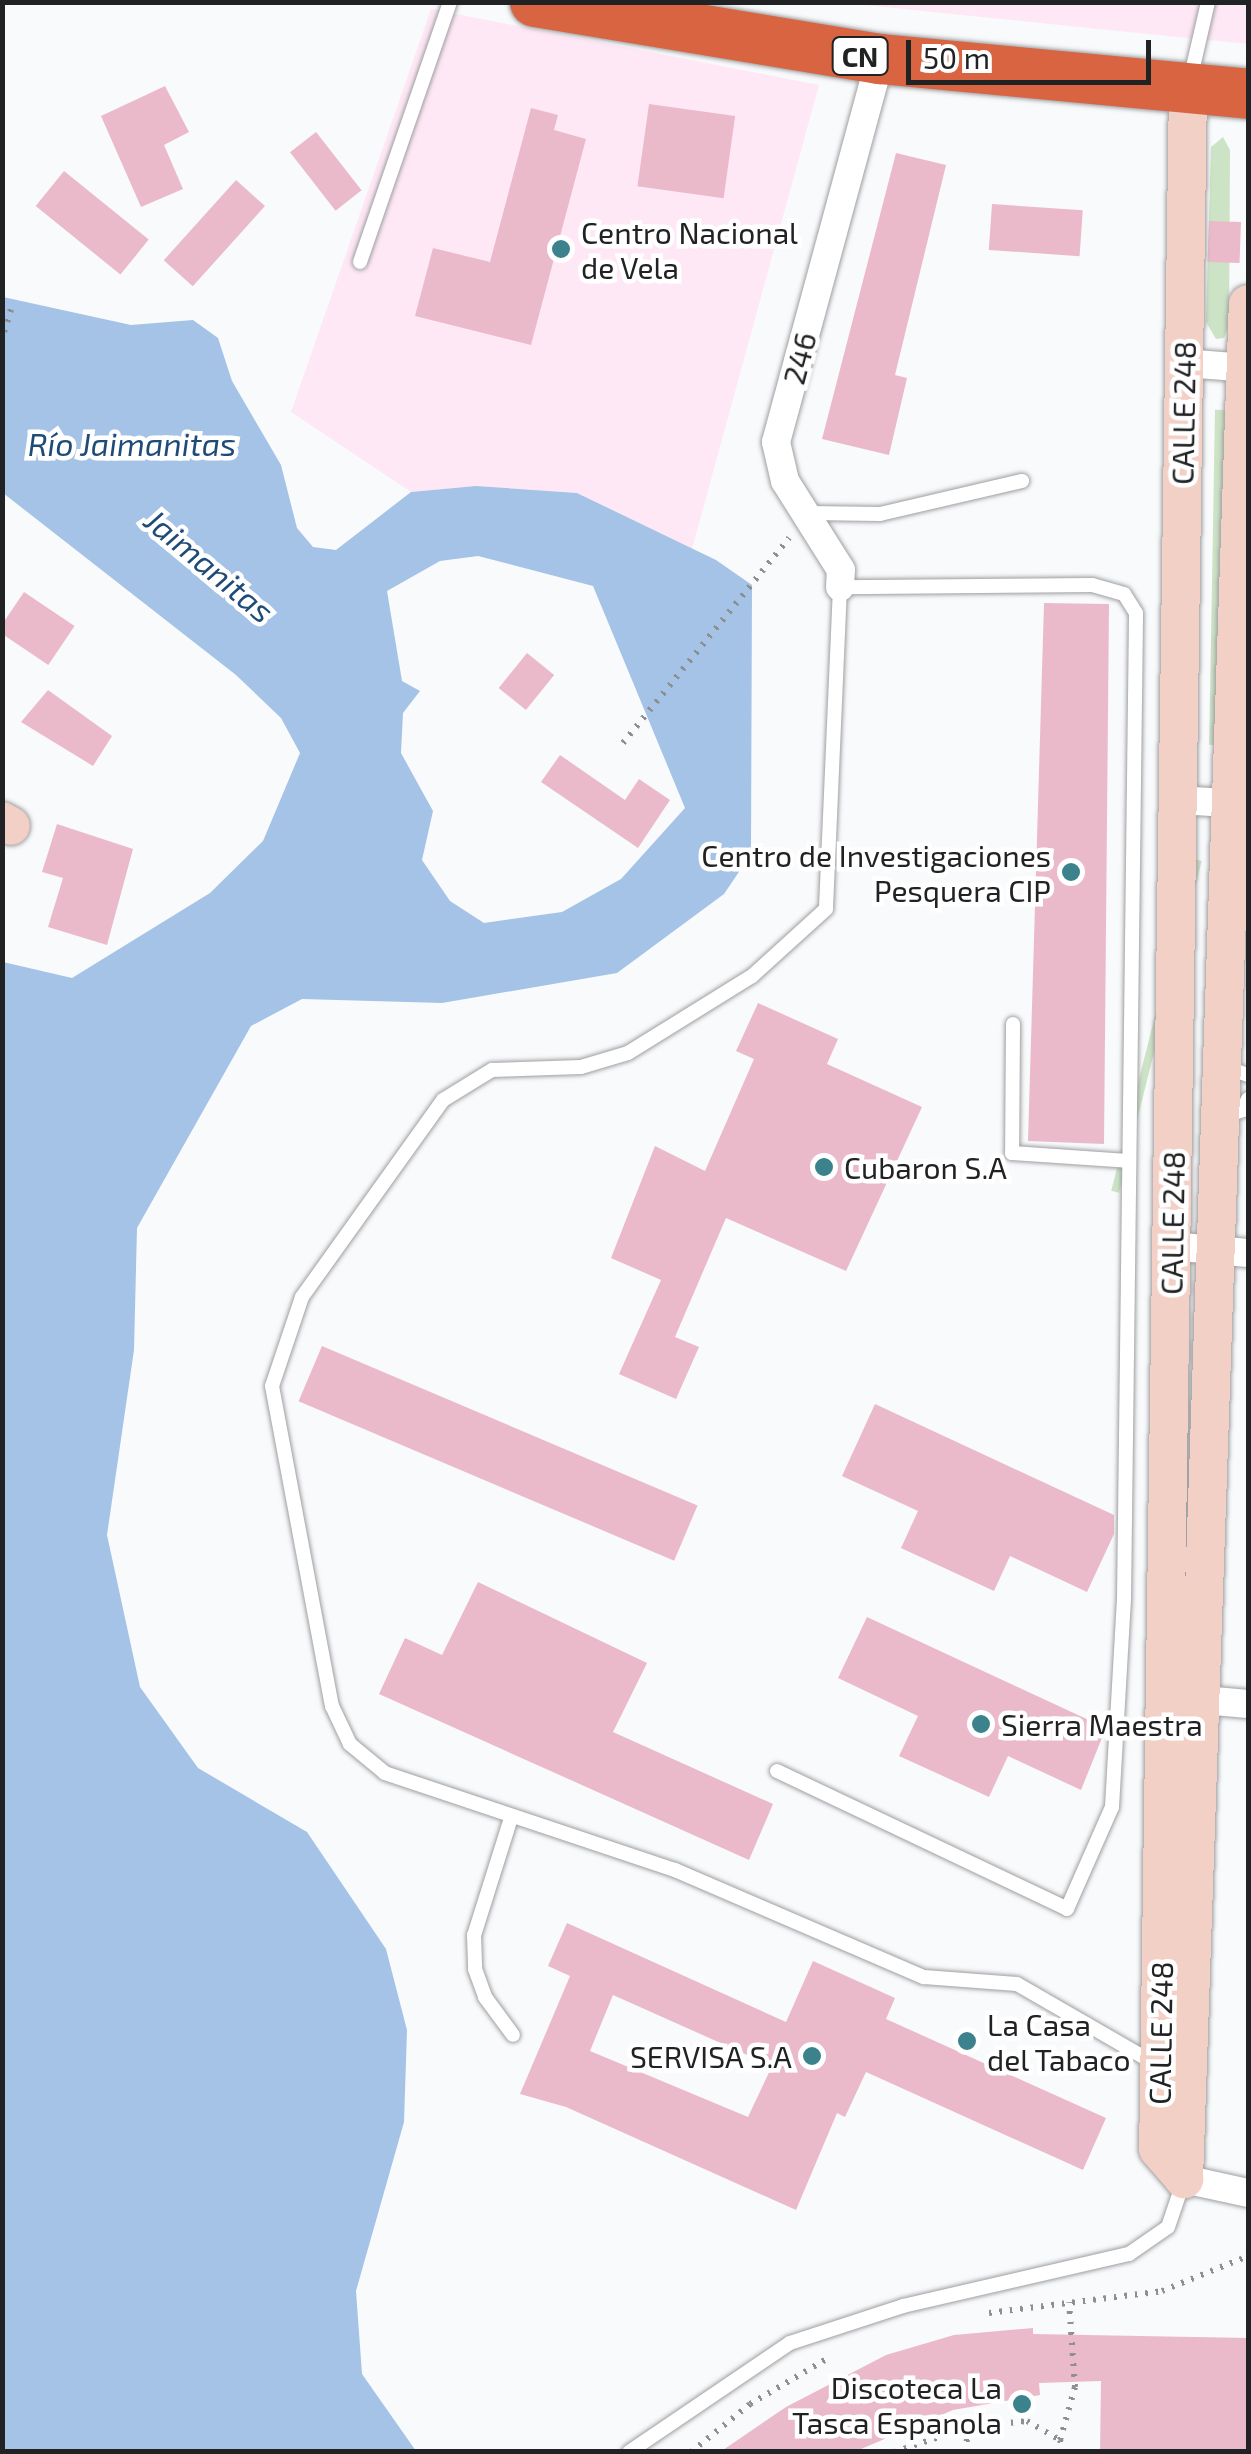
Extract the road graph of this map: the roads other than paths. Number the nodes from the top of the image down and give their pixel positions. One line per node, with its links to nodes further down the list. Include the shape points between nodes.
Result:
1 (450, 2): 7 (lane)
2 (535, 2): 4 (highway, CN)
3 (1208, 2): 5 (lane, CALLE 248)
4 (880, 59): 5 (highway, CN); 12 (street, 246, via 776,442 785,482)
5 (1188, 88): 6 (highway, CN); 9 (street, CALLE 248)
6 (1248, 94)
7 (360, 262)
8 (1248, 304): 10 (street, CALLE 248)
9 (1184, 363): 10 (street); 14 (street, CALLE 248)
10 (1247, 368): 15 (street, CALLE 248)
11 (1022, 480): 12 (lane, via 880,514)
12 (809, 513): 13 (street, 246, via 841,570)
13 (840, 587): 19 (lane, via 1092,585 1124,594 1136,612); 25 (lane, via 826,909 752,976 628,1053 581,1067 492,1070 443,1100 302,1296 272,1386 332,1706 350,1744 385,1774)
14 (1178, 800): 15 (street); 20 (street, CALLE 248)
15 (1240, 804): 17 (street, CALLE 248)
16 (1012, 1024): 19 (lane, via 1012,1153)
17 (1236, 1070): 18 (street, CALLE 248)
18 (1235, 1108): 21 (street, CALLE 248)
19 (1128, 1160): 24 (lane, via 1120,1744 1112,1807 1066,1909)
20 (1172, 1246): 21 (street); 22 (street, CALLE 248)
21 (1232, 1252): 22 (street, CALLE 248)
22 (1183, 1698): 23 (street); 27 (street, CALLE 248); 28 (street, CALLE 248)
23 (1248, 1704)
24 (777, 1771)
25 (510, 1818): 26 (lane, via 474,1935 474,1969); 27 (lane, via 675,1870 924,1976 1017,1984)
26 (513, 2035)
27 (1160, 2066): 28 (street, CALLE 248, via 1158,2149)
28 (1184, 2180): 29 (street); 30 (lane, via 1168,2227 1129,2254 904,2306 790,2343)
29 (1248, 2194)
30 (629, 2452)

